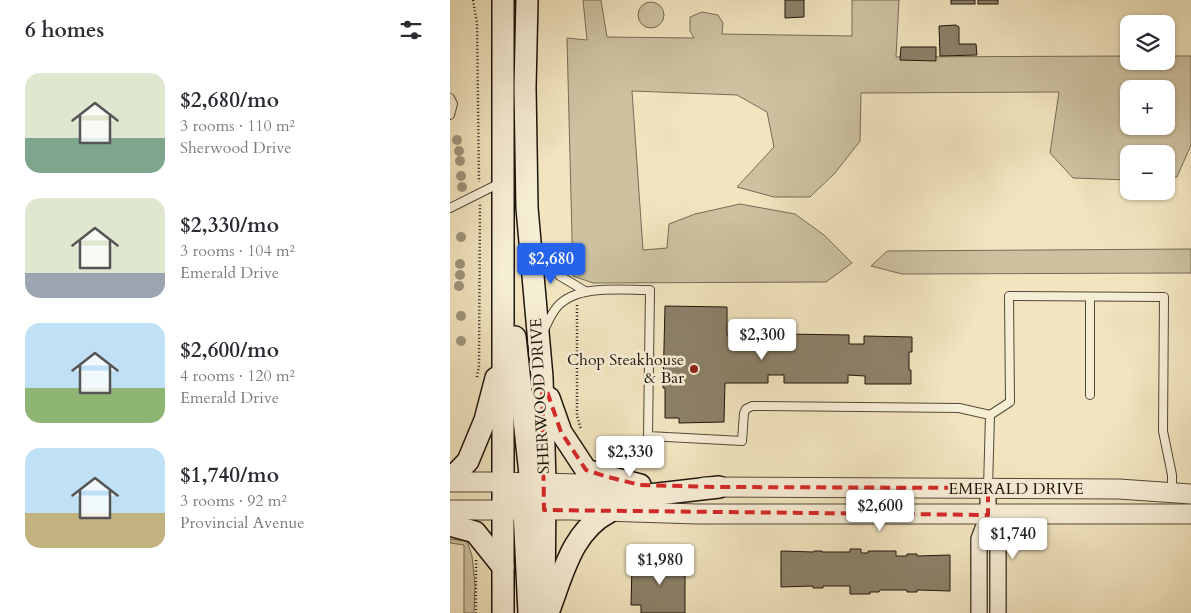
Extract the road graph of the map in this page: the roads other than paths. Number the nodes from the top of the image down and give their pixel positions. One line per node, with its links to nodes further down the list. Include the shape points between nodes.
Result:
1 (496, 0): 4 (main road)
2 (503, 0): 4 (main road, SHERWOOD DRIVE)
3 (527, 0): 9 (main road, SHERWOOD DRIVE)
4 (504, 39): 7 (main road, SHERWOOD DRIVE)
5 (450, 98): 6 (lane, via 453,104)
6 (450, 116)
7 (504, 181): 8 (lane); 12 (main road, SHERWOOD DRIVE)
8 (450, 208)
9 (529, 247): 10 (lane, via 560,276); 13 (main road, SHERWOOD DRIVE)
10 (585, 291): 13 (lane, via 558,306); 17 (lane, via 650,290 648,436 742,441 744,413 752,406 959,408)
11 (1090, 296): 16 (lane); 17 (lane, via 1009,296 1010,402); 23 (lane, via 1164,297 1163,431)
12 (504, 306): 14 (main road, SHERWOOD DRIVE); 25 (main road, via 516,340)
13 (539, 340): 15 (main road, SHERWOOD DRIVE)
14 (504, 351): 18 (main road, via 485,420 468,461); 19 (main road, SHERWOOD DRIVE)
15 (542, 377): 20 (main road, via 561,432 586,470); 25 (main road, SHERWOOD DRIVE)
16 (1090, 395)
17 (990, 415): 22 (lane)
18 (450, 481): 19 (street, EMERALD DRIVE)
19 (503, 482): 25 (main road, SHERWOOD DRIVE); 25 (street, EMERALD DRIVE)
20 (640, 485): 21 (street, EMERALD DRIVE); 25 (street, EMERALD DRIVE)
21 (719, 488): 22 (street, EMERALD DRIVE); 25 (main road, via 649,495)
22 (988, 488): 23 (street, EMERALD DRIVE); 29 (street)
23 (1172, 492): 24 (street, EMERALD DRIVE)
24 (1191, 494)
25 (531, 500): 26 (street, EMERALD DRIVE); 27 (street, EMERALD DRIVE, via 571,510); 31 (main road, SHERWOOD DRIVE); 33 (main road); 34 (main road, SHERWOOD DRIVE)
26 (450, 510)
27 (609, 512): 29 (street, EMERALD DRIVE); 34 (main road, via 596,519 575,542)
28 (1191, 514): 29 (street, EMERALD DRIVE)
29 (988, 515): 35 (street, via 979,540); 36 (street, via 998,537)
30 (450, 525): 31 (main road, via 475,532)
31 (503, 567): 32 (main road, SHERWOOD DRIVE)
32 (503, 613)
33 (529, 613)
34 (546, 613)
35 (979, 613)
36 (998, 613)

